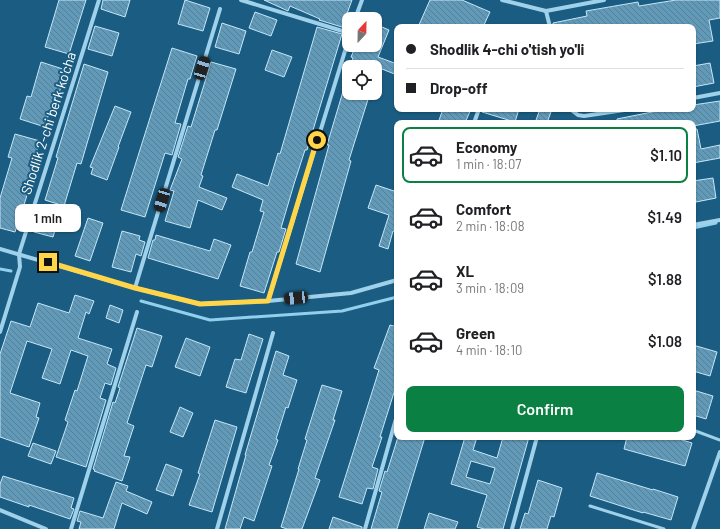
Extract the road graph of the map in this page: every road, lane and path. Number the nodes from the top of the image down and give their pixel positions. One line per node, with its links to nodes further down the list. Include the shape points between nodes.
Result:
1 (99, 0): 19 (street, Shodlik 2-chi berk ko'cha)
2 (241, 0): 10 (street)
3 (362, 0): 8 (street)
4 (502, 0): 7 (street)
5 (602, 0): 7 (street)
6 (220, 9): 21 (street)
7 (546, 11): 9 (street)
8 (358, 12)
9 (549, 24)
10 (342, 31)
11 (345, 52): 22 (street)
12 (720, 93): 13 (street)
13 (696, 97)
14 (574, 112): 15 (street, via 584,116)
15 (611, 112)
16 (720, 220): 17 (street)
17 (696, 224)
18 (0, 249): 19 (street)
19 (19, 254): 21 (street); 24 (street, Shodlik 2-chi berk ko'cha, via 20,267)
20 (394, 281): 22 (street, via 351,293)
21 (135, 288): 22 (street, via 200,304)
22 (268, 301)
23 (137, 312): 34 (street)
24 (0, 332)
25 (273, 333): 35 (street)
26 (394, 426): 36 (street)
27 (696, 431): 29 (lane)
28 (536, 440): 37 (street)
29 (720, 440)
30 (720, 452): 39 (street)
31 (590, 506): 38 (lane)
32 (0, 510): 33 (street)
33 (46, 529)
34 (72, 529)
35 (217, 529)
36 (365, 529)
37 (512, 529)
38 (664, 529)
39 (693, 529)

